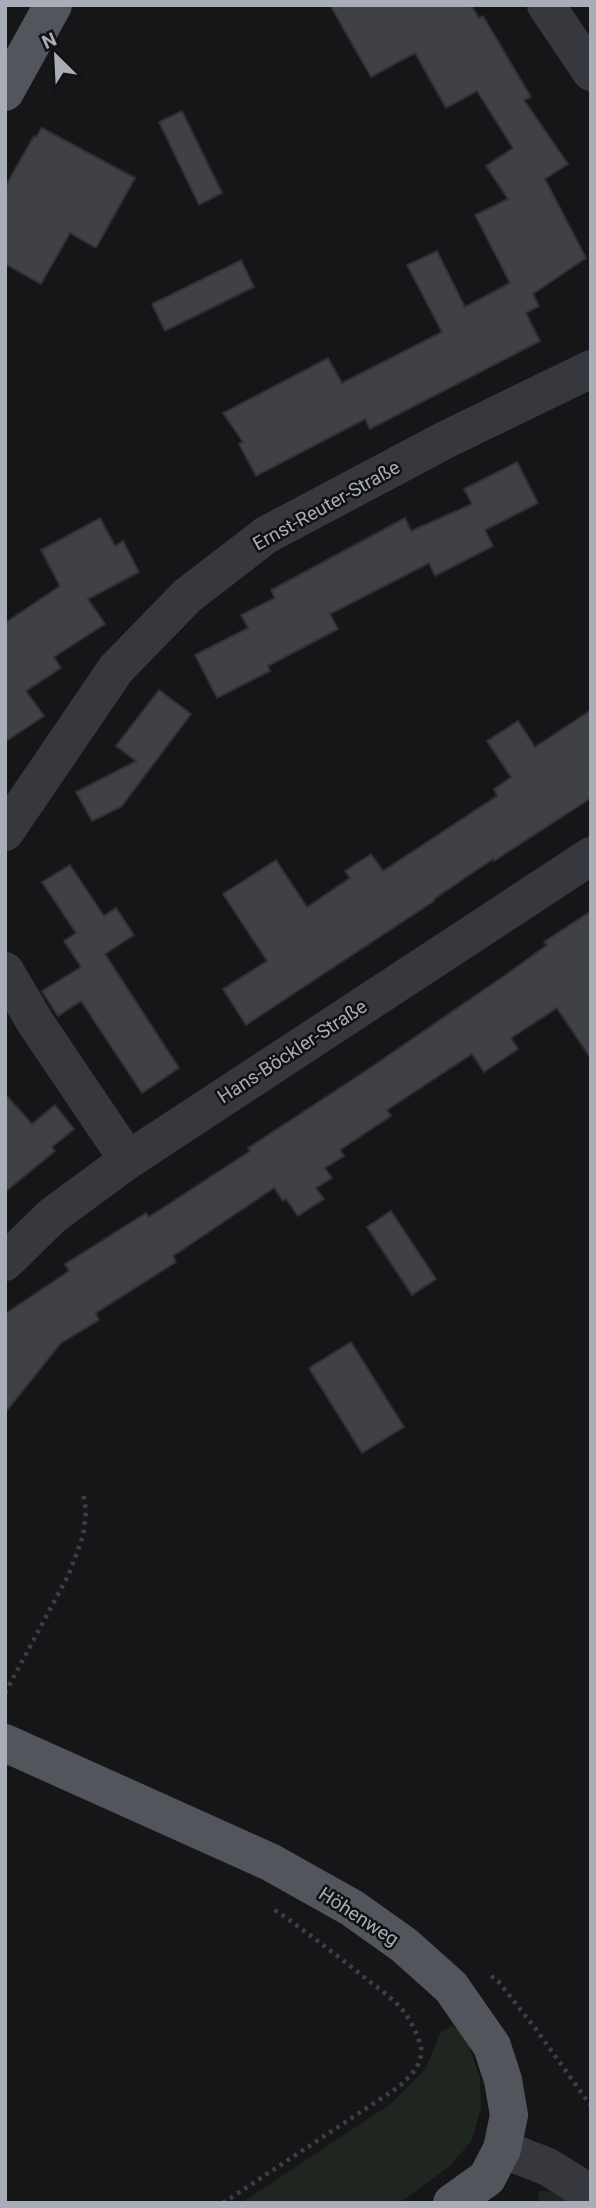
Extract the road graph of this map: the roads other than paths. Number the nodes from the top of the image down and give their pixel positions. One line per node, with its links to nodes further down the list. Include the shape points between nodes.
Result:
1 (53, 5): 4 (main road)
2 (546, 5): 3 (street)
3 (591, 72)
4 (5, 92)
5 (591, 369): 6 (street, Ernst-Reuter-Straße, via 267,535 187,596 116,669)
6 (5, 832)
7 (591, 856): 9 (street, Hans-Böckler-Straße)
8 (5, 971): 9 (street)
9 (128, 1160): 10 (street, Hans-Böckler-Straße, via 52,1216)
10 (5, 1262)
11 (5, 1743): 12 (main road, Höhenweg, via 270,1863 352,1908 404,1945 451,1987 492,2046 509,2115)
12 (502, 2149): 13 (street, via 548,2167); 14 (main road, Höhenweg, via 486,2178)
13 (591, 2194)
14 (452, 2203)

